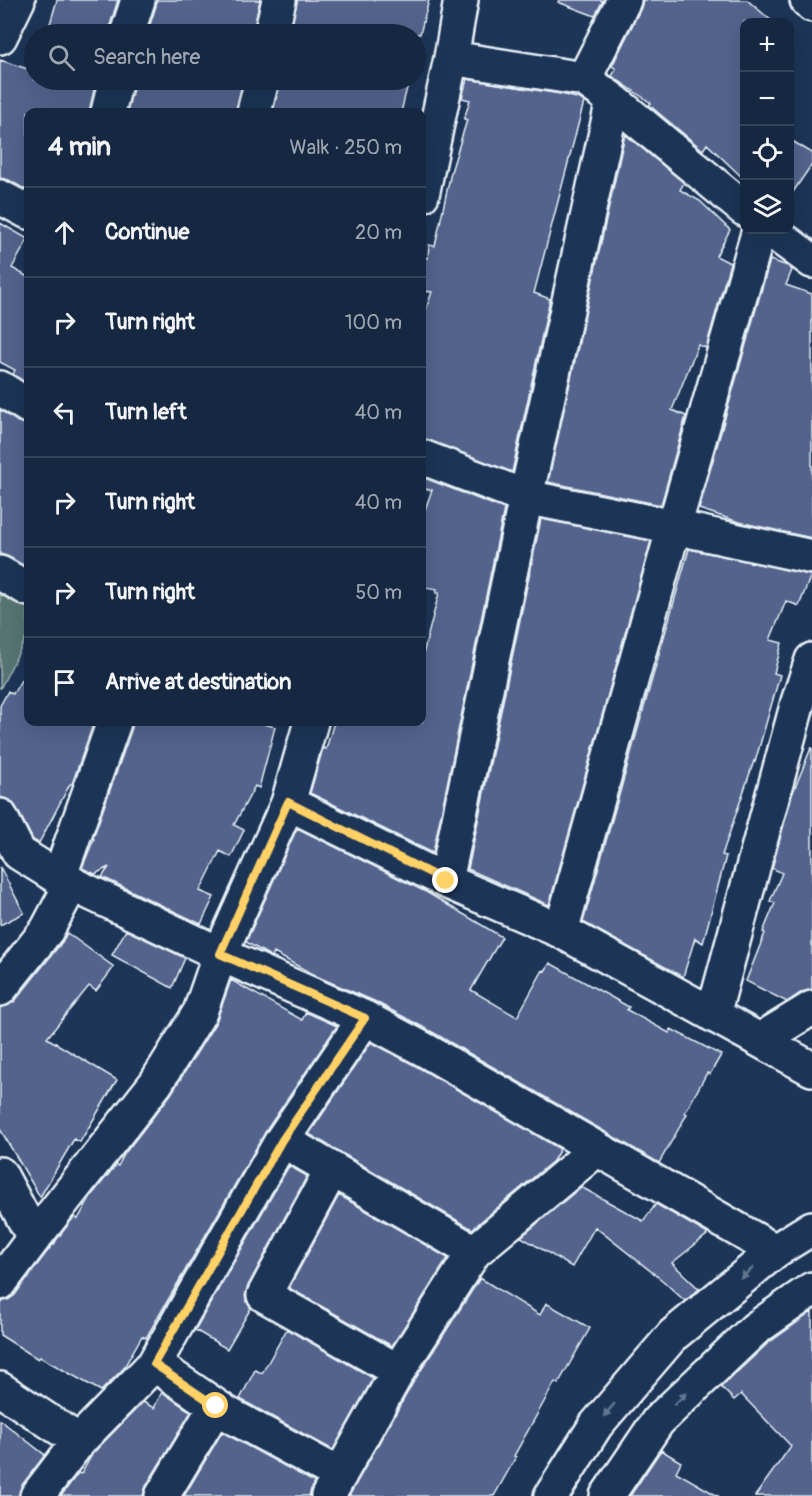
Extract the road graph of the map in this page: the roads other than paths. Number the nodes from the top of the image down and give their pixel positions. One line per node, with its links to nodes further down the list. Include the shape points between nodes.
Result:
1 (18, 0): 10 (street)
2 (138, 0): 8 (street)
3 (279, 0): 9 (street)
4 (461, 0): 11 (street)
5 (624, 0): 12 (street)
6 (807, 0): 7 (street)
7 (812, 5)
8 (130, 24)
9 (273, 24)
10 (0, 37)
11 (451, 58): 12 (street); 18 (street)
12 (584, 79): 15 (street)
13 (114, 90): 16 (street)
14 (259, 90): 17 (street)
15 (613, 100): 20 (street); 28 (street)
16 (109, 108)
17 (255, 108)
18 (426, 176)
19 (0, 196): 21 (street)
20 (740, 206)
21 (24, 210)
22 (758, 234): 29 (street)
23 (775, 234): 24 (street)
24 (812, 261)
25 (0, 388): 26 (street)
26 (24, 403)
27 (426, 459): 28 (street)
28 (526, 497): 29 (street); 40 (street)
29 (674, 527): 30 (street); 41 (street)
30 (812, 557)
31 (0, 573): 32 (street)
32 (24, 587)
33 (812, 660): 34 (street)
34 (805, 704): 45 (street)
35 (113, 726): 39 (street)
36 (309, 726): 37 (street)
37 (288, 802): 40 (street); 42 (street)
38 (0, 816): 39 (street, via 19,853)
39 (65, 880): 42 (street); 43 (street, via 47,930)
40 (446, 881): 41 (street)
41 (561, 932): 45 (street)
42 (220, 954): 46 (street); 54 (street, via 200,1012 156,1083)
43 (0, 989)
44 (812, 1008): 47 (street)
45 (713, 1015): 47 (street)
46 (365, 1018): 49 (street); 50 (street)
47 (760, 1040): 48 (street)
48 (812, 1069)
49 (282, 1140): 51 (street); 59 (street)
50 (597, 1149): 55 (street); 56 (street)
51 (332, 1169): 56 (street); 60 (street, via 264,1295)
52 (0, 1174): 54 (street)
53 (812, 1228): 55 (street)
54 (34, 1238): 57 (street)
55 (775, 1251): 67 (street, one-way to 67, via 673,1335 596,1425)
56 (474, 1252): 60 (street)
57 (0, 1283)
58 (812, 1289): 68 (street, one-way to 58, via 658,1421 755,1329)
59 (154, 1364): 62 (street); 63 (street)
60 (398, 1371): 64 (street)
61 (0, 1389): 63 (street)
62 (216, 1406): 64 (street); 66 (street)
63 (79, 1441): 65 (street)
64 (334, 1485)
65 (37, 1496)
66 (162, 1496)
67 (551, 1496)
68 (607, 1496)

